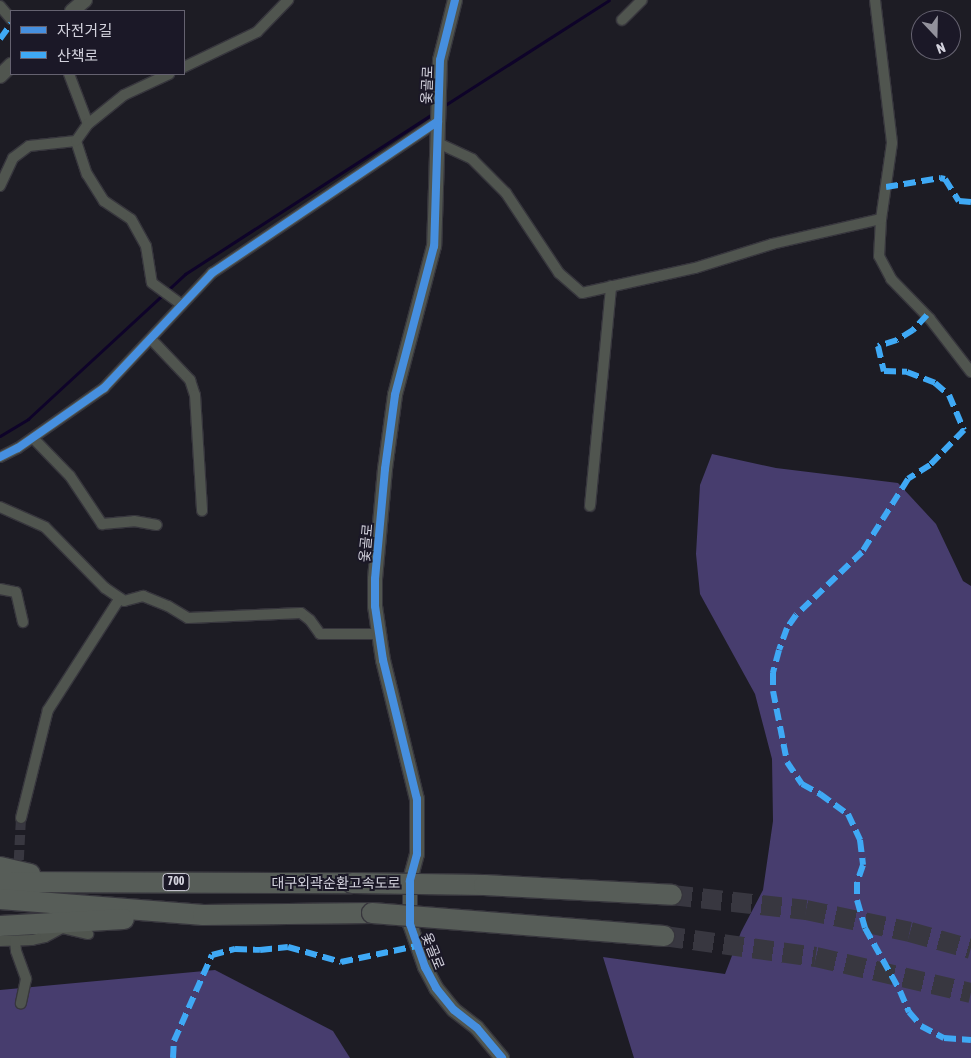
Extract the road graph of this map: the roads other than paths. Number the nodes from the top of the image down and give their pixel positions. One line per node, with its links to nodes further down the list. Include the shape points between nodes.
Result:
1 (85, 0): 7 (street)
2 (288, 0): 11 (street, via 257,32)
3 (455, 0): 15 (street, 옻골로, via 440,60)
4 (642, 0): 9 (street)
5 (875, 0): 20 (street, via 892,144)
6 (0, 6): 8 (street)
7 (73, 10)
8 (10, 18)
9 (622, 20)
10 (10, 66): 14 (street)
11 (185, 67)
12 (70, 75): 16 (street)
13 (167, 75): 16 (street, via 124,95)
14 (0, 76)
15 (438, 121): 18 (street, 옻골로); 22 (street, via 212,273)
16 (88, 124): 17 (street)
17 (76, 141): 19 (street, via 29,146 13,158); 22 (street, via 87,174 104,201 131,218 146,246 152,283)
18 (438, 143): 21 (street, via 472,159 506,194 559,273 582,294); 34 (street, 옻골로, via 434,246 395,395 385,469 375,579)
19 (0, 186)
20 (881, 220): 21 (street, via 772,244 695,268); 24 (street, via 879,256 891,279 930,319)
21 (610, 286): 27 (street)
22 (182, 305): 23 (street)
23 (150, 338): 25 (street, via 104,388); 29 (street, via 190,380 195,395)
24 (971, 372)
25 (33, 438): 26 (street); 30 (street, via 70,476 102,524 134,521)
26 (0, 456)
27 (590, 506)
28 (0, 507): 32 (street, via 45,527 105,588)
29 (202, 511)
30 (157, 525)
31 (0, 590): 33 (street, via 16,592)
32 (120, 598): 34 (street, via 124,601 143,596 188,618 301,613 320,634); 35 (street, via 48,710)
33 (23, 622)
34 (378, 634): 48 (street, 옻골로, via 417,799 417,854 410,881 410,924 436,988)
35 (21, 818)
36 (0, 867): 38 (highway)
37 (0, 882): 38 (highway, 대구외곽순환고속도로 / 700)
38 (61, 882): 39 (highway, 대구외곽순환고속도로 / 700, bridge, via 484,885)
39 (672, 895)
40 (0, 899): 41 (highway, 700)
41 (203, 915): 42 (highway); 44 (highway, 700, bridge, via 372,913)
42 (0, 926)
43 (88, 934): 46 (street, via 62,928 46,937)
44 (664, 936)
45 (0, 941): 46 (street)
46 (15, 941): 47 (street, via 26,980)
47 (21, 1003)
48 (502, 1058)

